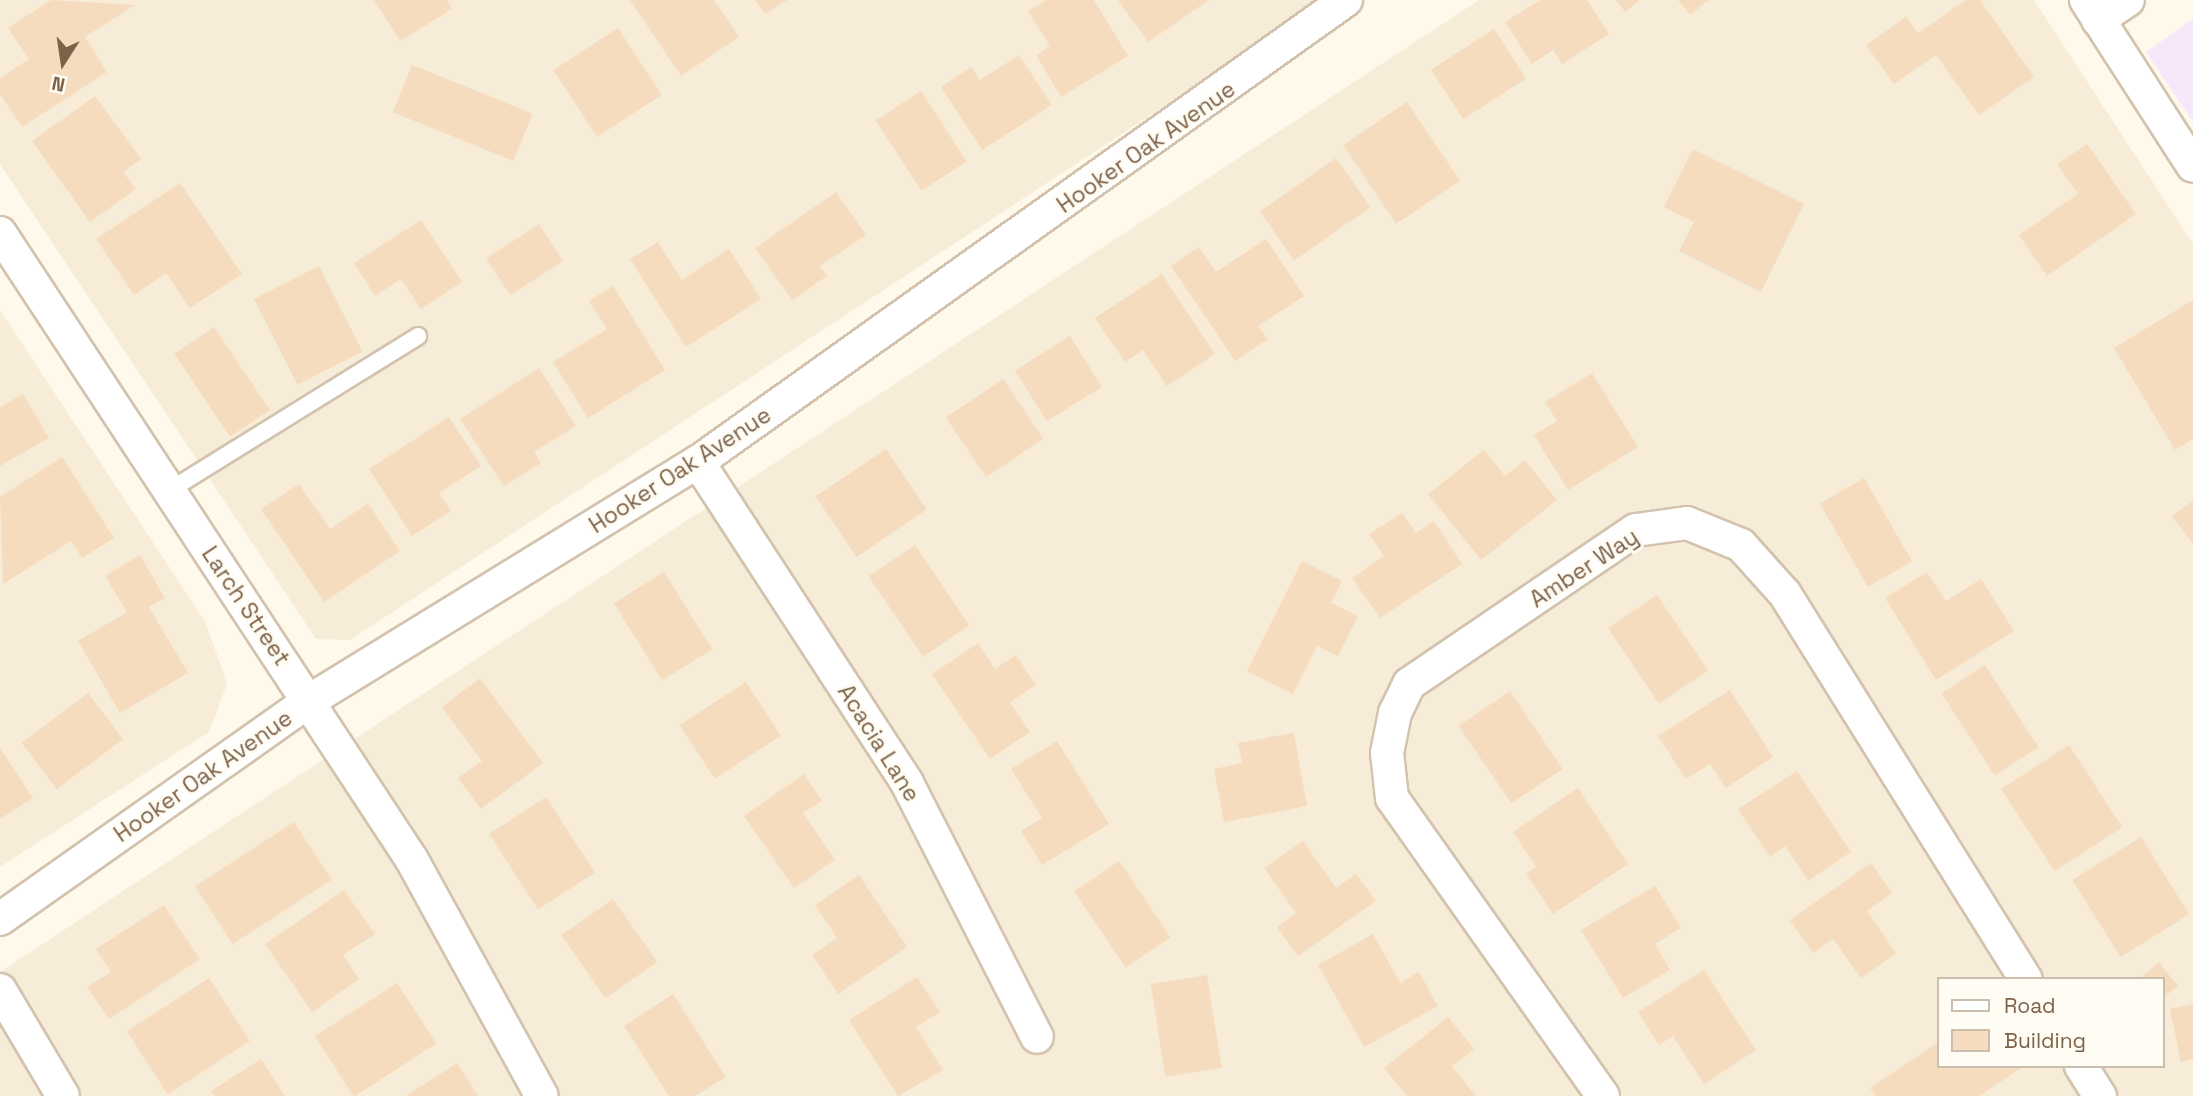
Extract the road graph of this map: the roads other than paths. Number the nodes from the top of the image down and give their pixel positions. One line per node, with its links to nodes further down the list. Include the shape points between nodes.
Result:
1 (1346, 0): 8 (street, Hooker Oak Avenue)
2 (2128, 0): 3 (street)
3 (2092, 10): 4 (street)
4 (2193, 166)
5 (0, 233): 6 (street, Larch Street)
6 (10, 271): 9 (street, Larch Street)
7 (418, 336): 9 (lane)
8 (698, 462): 10 (street, Hooker Oak Avenue); 14 (street, Acacia Lane, via 907,783)
9 (170, 490): 10 (street, Larch Street)
10 (309, 701): 11 (street, Hooker Oak Avenue); 17 (street, Larch Street, via 412,860)
11 (0, 919)
12 (2025, 977): 18 (street, Amber Way, via 1785,594 1741,545 1687,523 1636,530 1409,684 1395,713 1388,753 1392,798)
13 (0, 990): 16 (street)
14 (1037, 1037)
15 (2082, 1068): 19 (street)
16 (63, 1096)
17 (542, 1096)
18 (1603, 1096)
19 (2100, 1096)

